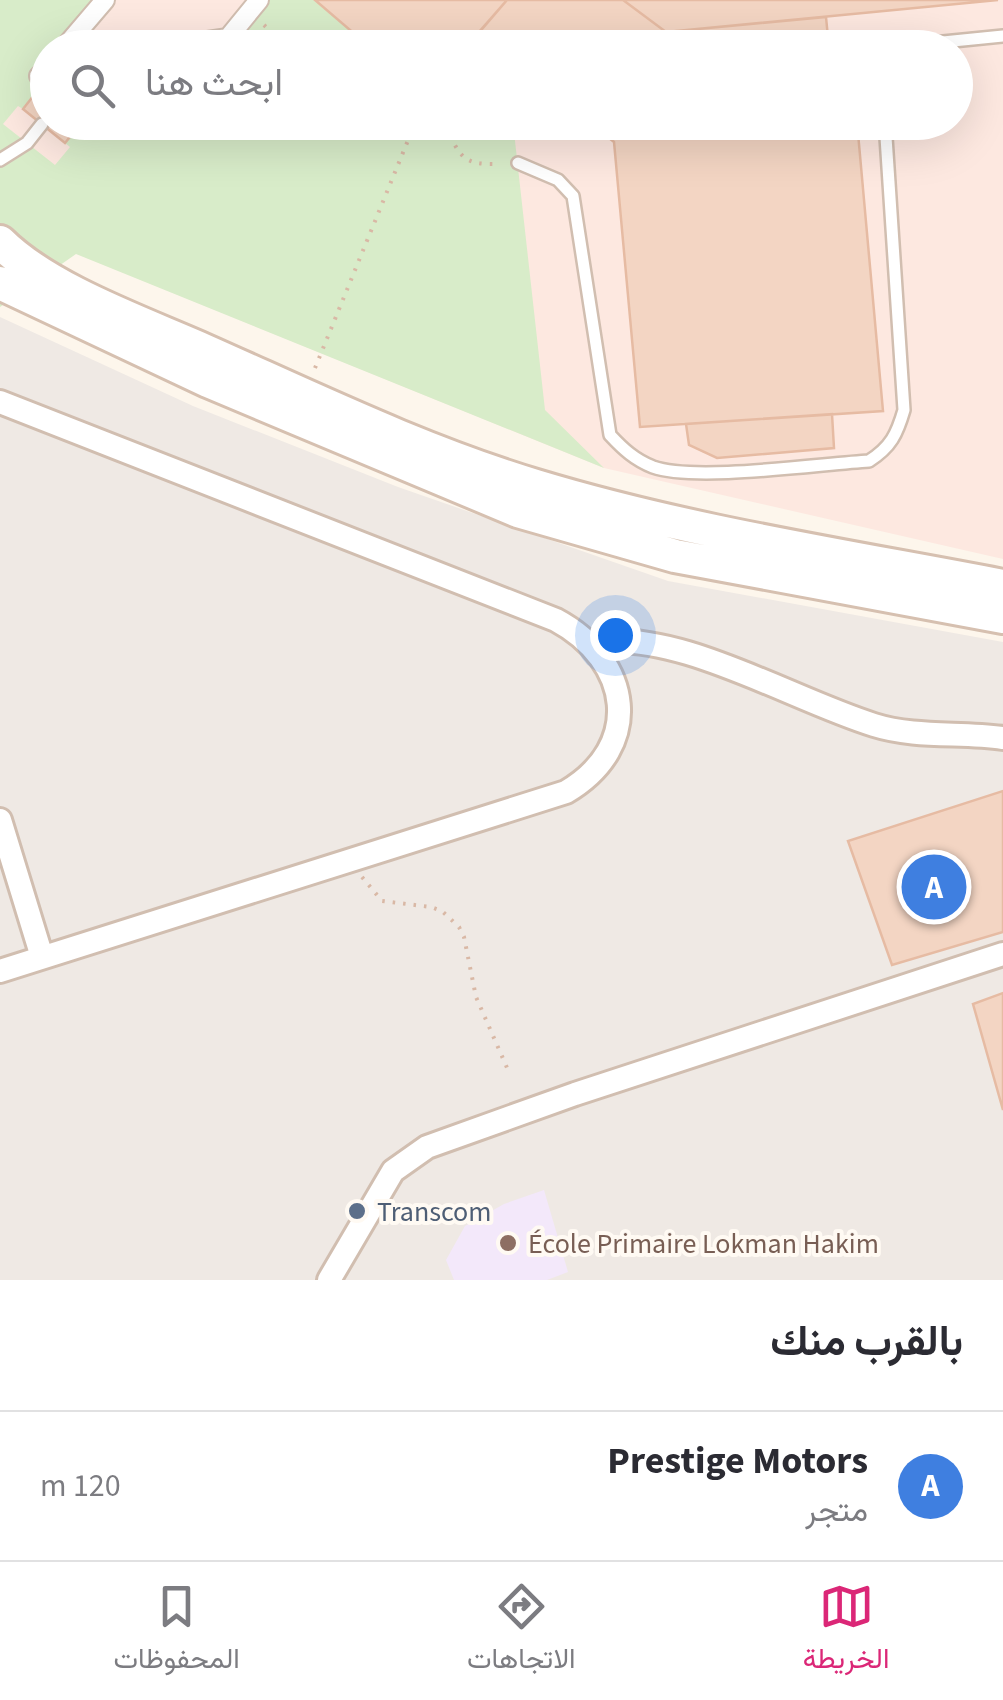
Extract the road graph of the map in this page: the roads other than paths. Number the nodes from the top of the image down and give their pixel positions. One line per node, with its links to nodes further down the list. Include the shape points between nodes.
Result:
1 (105, 0): 3 (street)
2 (254, 6): 4 (street)
3 (79, 30)
4 (234, 30)
5 (1003, 36): 6 (lane)
6 (973, 39)
7 (30, 139): 9 (lane)
8 (886, 140): 10 (lane, via 904,410 896,435 869,460 698,473 656,468 610,435 573,196 558,180)
9 (0, 160)
10 (518, 163)
11 (0, 242): 14 (main road, via 28,266 81,294 416,443 537,486 688,526)
12 (0, 284): 15 (main road, via 174,366 518,511 675,556)
13 (0, 402): 16 (street, via 531,609)
14 (1003, 586)
15 (1003, 617)
16 (591, 643): 17 (street, via 638,640 686,652 876,726); 20 (street, via 611,673 619,715 610,752 584,782 546,800)
17 (1003, 738)
18 (0, 820): 20 (street)
19 (1003, 954): 22 (street, via 427,1147 393,1170)
20 (42, 957): 21 (street)
21 (0, 972)
22 (329, 1280)

